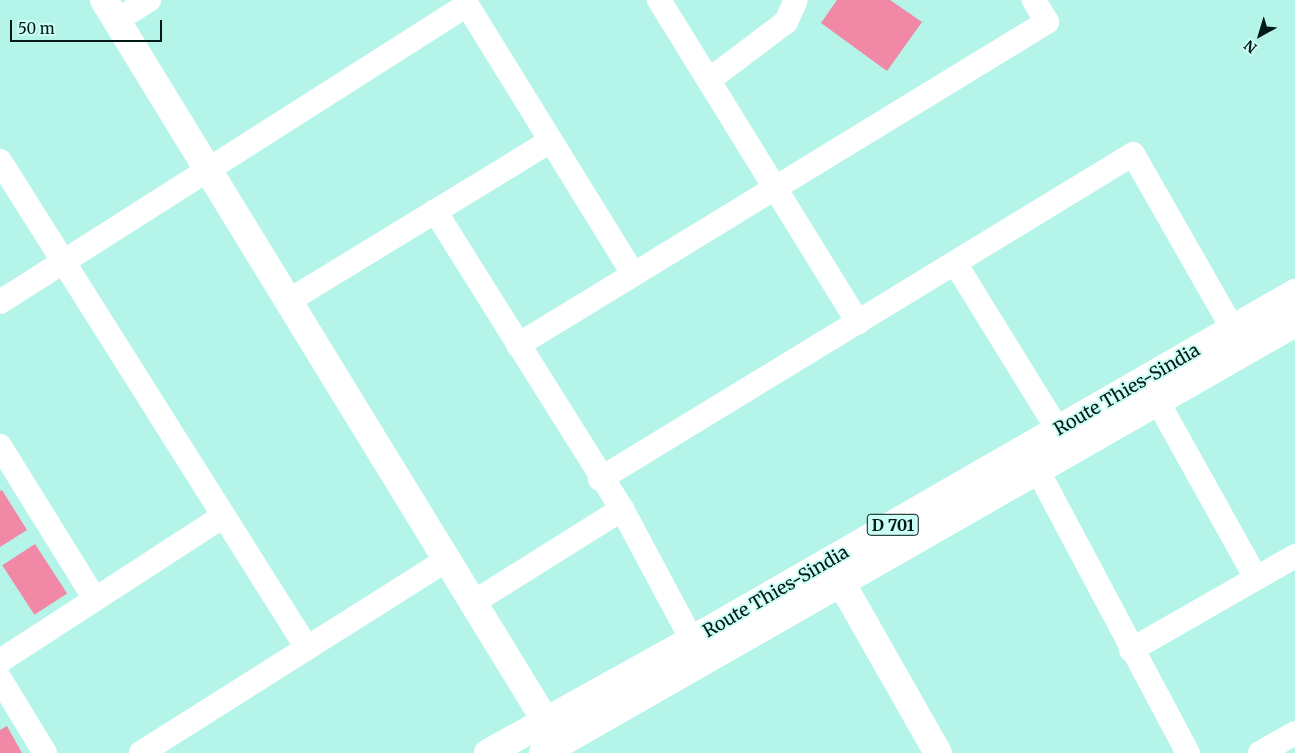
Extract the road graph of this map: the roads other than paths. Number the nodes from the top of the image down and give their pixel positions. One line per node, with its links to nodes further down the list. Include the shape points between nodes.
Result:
1 (149, 0): 6 (street)
2 (659, 0): 7 (street)
3 (796, 0): 7 (street, via 786,22)
4 (1034, 0): 11 (street, via 1047,22)
5 (466, 2): 8 (street); 10 (street)
6 (110, 10): 10 (main road)
7 (709, 80): 11 (street)
8 (550, 141): 12 (street); 15 (street)
9 (0, 161): 13 (street)
10 (210, 169): 13 (street); 17 (main road)
11 (775, 188): 15 (street); 19 (street)
12 (435, 211): 17 (street); 22 (street)
13 (62, 263): 18 (street); 30 (street)
14 (955, 263): 19 (street); 21 (street, via 1133,154); 24 (street)
15 (633, 274): 22 (street)
16 (1295, 293): 21 (main road, Route Thies-Sindia / D 701)
17 (290, 300): 32 (main road)
18 (0, 302)
19 (858, 322): 28 (street)
20 (1295, 324): 23 (main road, Route Thies-Sindia / D 701)
21 (1233, 329): 24 (main road, Route Thies-Sindia / D 701)
22 (518, 345): 28 (street)
23 (1158, 402): 26 (main road, Route Thies-Sindia / D 701); 33 (street)
24 (1058, 430): 37 (main road, Route Thies-Sindia / D 701)
25 (0, 446): 27 (street)
26 (1038, 471): 34 (main road, Route Thies-Sindia / D 701); 39 (street)
27 (7, 472): 35 (street)
28 (600, 479): 29 (street)
29 (622, 509): 36 (street); 37 (street)
30 (223, 516): 35 (street); 38 (street)
31 (1295, 556): 33 (street)
32 (448, 560): 36 (main road); 38 (street)
33 (1256, 578): 39 (street)
34 (842, 584): 44 (main road, Route Thies-Sindia / D 701); 48 (main road)
35 (95, 599): 40 (street)
36 (474, 602): 42 (main road)
37 (692, 640): 42 (main road, Route Thies-Sindia / D 701)
38 (307, 648): 46 (street)
39 (1131, 650): 49 (street)
40 (0, 661)
41 (0, 679): 45 (street)
42 (545, 720): 47 (main road, Route Thies-Sindia / D 701)
43 (1295, 733): 50 (street)
44 (557, 749)
45 (45, 753)
46 (141, 753)
47 (488, 753)
48 (938, 753)
49 (1188, 753)
50 (1260, 753)

